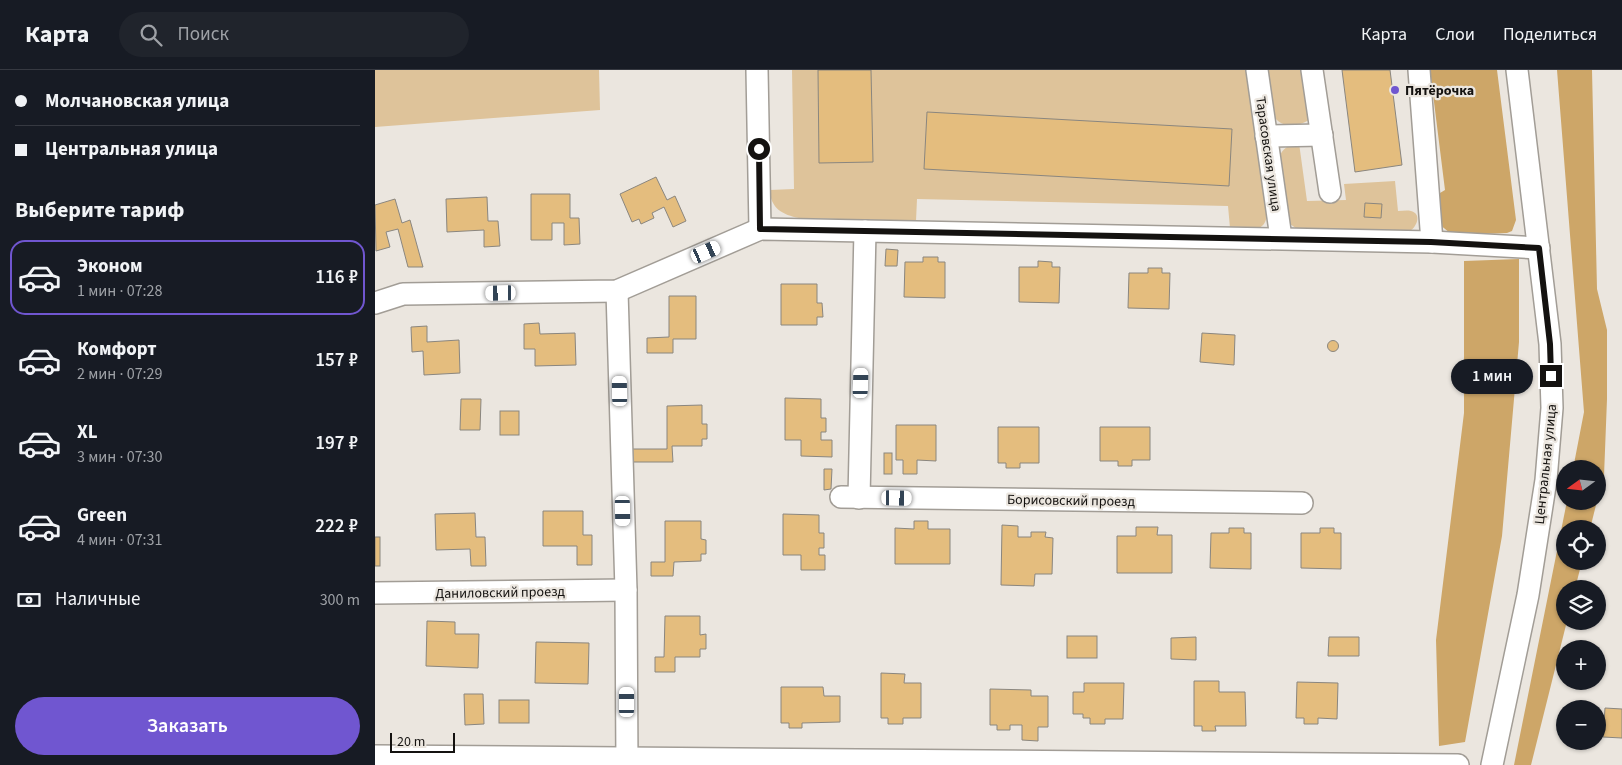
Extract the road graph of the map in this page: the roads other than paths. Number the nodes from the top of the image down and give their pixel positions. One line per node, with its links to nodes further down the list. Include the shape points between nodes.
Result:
1 (757, 70): 9 (street)
2 (1257, 70): 7 (street, Тарасовская улица)
3 (1312, 70): 6 (street)
4 (1419, 70): 12 (street)
5 (1517, 70): 13 (street, Центральная улица)
6 (1322, 135): 7 (street); 8 (street)
7 (1266, 136): 11 (street, Тарасовская улица)
8 (1330, 192)
9 (760, 229): 10 (street); 14 (street)
10 (865, 231): 11 (street); 16 (street, Борисовский проезд, via 850,497)
11 (1281, 238): 12 (street)
12 (1431, 242): 13 (street)
13 (1539, 248): 22 (street, Центральная улица, via 1550,344 1552,408 1546,480 1528,595)
14 (617, 292): 15 (street, via 403,294); 17 (street)
15 (375, 303)
16 (1302, 504)
17 (625, 590): 18 (street, Даниловский проезд); 20 (street)
18 (375, 594)
19 (375, 756): 20 (street)
20 (627, 762): 21 (street)
21 (1458, 765)
22 (1492, 765)

